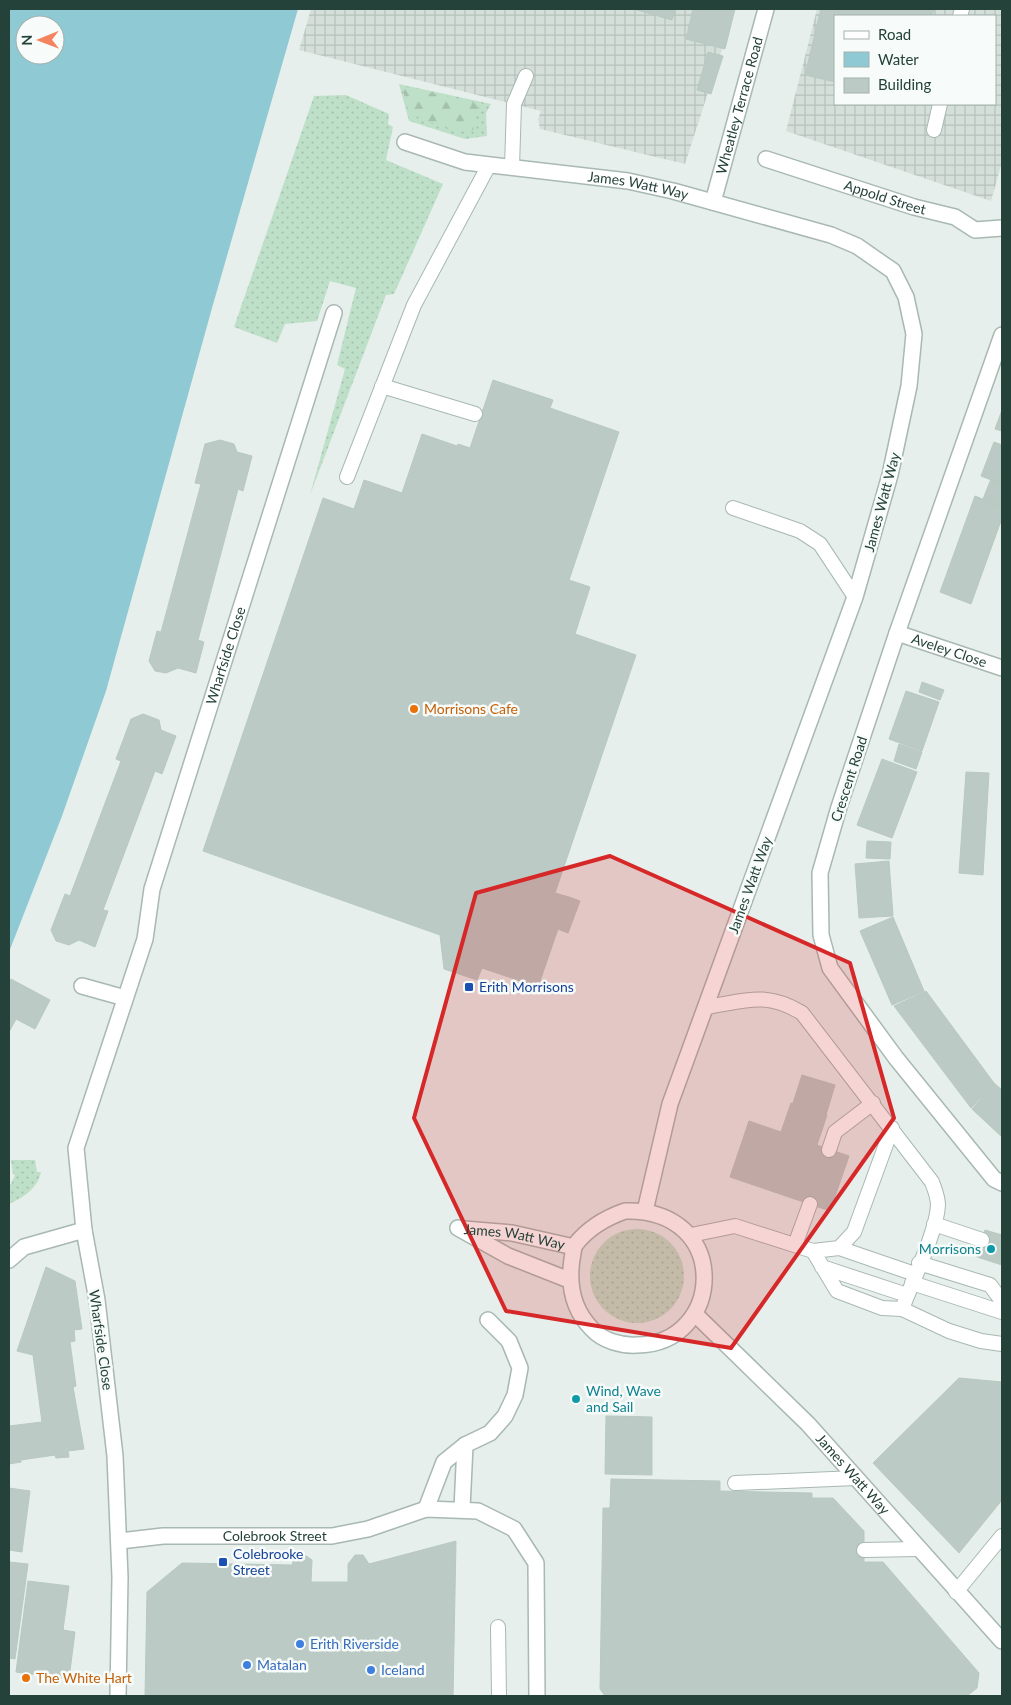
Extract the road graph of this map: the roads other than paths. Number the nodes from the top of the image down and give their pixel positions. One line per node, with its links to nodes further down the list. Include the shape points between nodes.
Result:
1 (766, 9): 9 (street, Wheatley Terrace Road)
2 (526, 76): 8 (lane, via 514,104)
3 (940, 105): 4 (lane)
4 (934, 130)
5 (405, 142): 7 (street, James Watt Way, via 465,162)
6 (766, 159): 10 (street, Appold Street, via 954,217 975,230)
7 (489, 165): 8 (street, James Watt Way); 13 (lane, via 414,305)
8 (512, 167): 9 (street, James Watt Way, via 628,181)
9 (713, 202): 17 (street, James Watt Way, via 830,235 857,246 893,271 906,298 914,334 909,386 890,475)
10 (1002, 228)
11 (334, 314): 21 (street, Wharfside Close, via 152,889 145,939)
12 (1002, 335): 18 (street, Crescent Road)
13 (382, 386): 14 (lane); 15 (lane)
14 (475, 414)
15 (347, 477)
16 (733, 508): 17 (lane, via 800,531 820,544)
17 (855, 597): 22 (street, James Watt Way)
18 (898, 633): 19 (street, Aveley Close); 26 (street, Crescent Road, via 820,873 821,935 830,968 896,1058 994,1178)
19 (1002, 668)
20 (82, 986): 21 (street)
21 (125, 998): 30 (street, Wharfside Close, via 76,1148)
22 (706, 1007): 23 (lane, via 765,998 784,1002 802,1013); 28 (street, James Watt Way, via 670,1104)
23 (873, 1103): 24 (lane); 25 (lane, via 835,1132)
24 (892, 1128): 29 (lane, via 934,1188 938,1205); 35 (lane, via 854,1232)
25 (829, 1150)
26 (1002, 1183)
27 (810, 1204): 33 (lane)
28 (645, 1210): 31 (street, James Watt Way, via 667,1217); 34 (street, James Watt Way, via 625,1211 602,1220)
29 (934, 1224): 32 (lane); 39 (lane)
30 (84, 1230): 37 (street, via 24,1247); 53 (street, Wharfside Close, via 97,1300 115,1456)
31 (691, 1235): 33 (lane, via 735,1226); 44 (street, James Watt Way, via 705,1276 701,1299)
32 (982, 1240)
33 (795, 1245): 36 (lane)
34 (574, 1247): 40 (street, James Watt Way); 40 (street, James Watt Way, via 512,1233 458,1228 508,1256)
35 (839, 1248): 36 (lane); 39 (lane)
36 (812, 1251): 38 (lane)
37 (9, 1260)
38 (822, 1267): 39 (lane); 42 (lane, via 837,1291 882,1308)
39 (914, 1278): 41 (lane, via 990,1285); 42 (lane); 43 (lane)
40 (569, 1280): 44 (street, James Watt Way, via 578,1312 593,1330 626,1346 650,1345 679,1332)
41 (1002, 1301)
42 (902, 1309): 46 (lane, via 949,1331)
43 (1002, 1312)
44 (694, 1314): 48 (street, James Watt Way, via 808,1424)
45 (488, 1320): 47 (street, via 509,1341 520,1368 517,1386 505,1416 490,1433)
46 (1002, 1344)
47 (465, 1445): 50 (street, via 444,1462); 51 (street)
48 (856, 1478): 49 (lane); 54 (street, James Watt Way)
49 (735, 1483)
50 (426, 1508): 51 (street, Colebrook Street); 53 (street, Colebrook Street, via 368,1529 332,1536 163,1536)
51 (462, 1509): 61 (street, Colebrook Street, via 478,1511 514,1529 536,1562)
52 (1002, 1536): 56 (lane)
53 (120, 1541): 59 (street, Wharfside Close, via 120,1675)
54 (918, 1549): 55 (lane); 56 (street, James Watt Way)
55 (864, 1550)
56 (956, 1592): 58 (street, James Watt Way)
57 (498, 1628): 60 (lane)
58 (1002, 1641)
59 (115, 1694)
60 (499, 1696)
61 (538, 1696)

